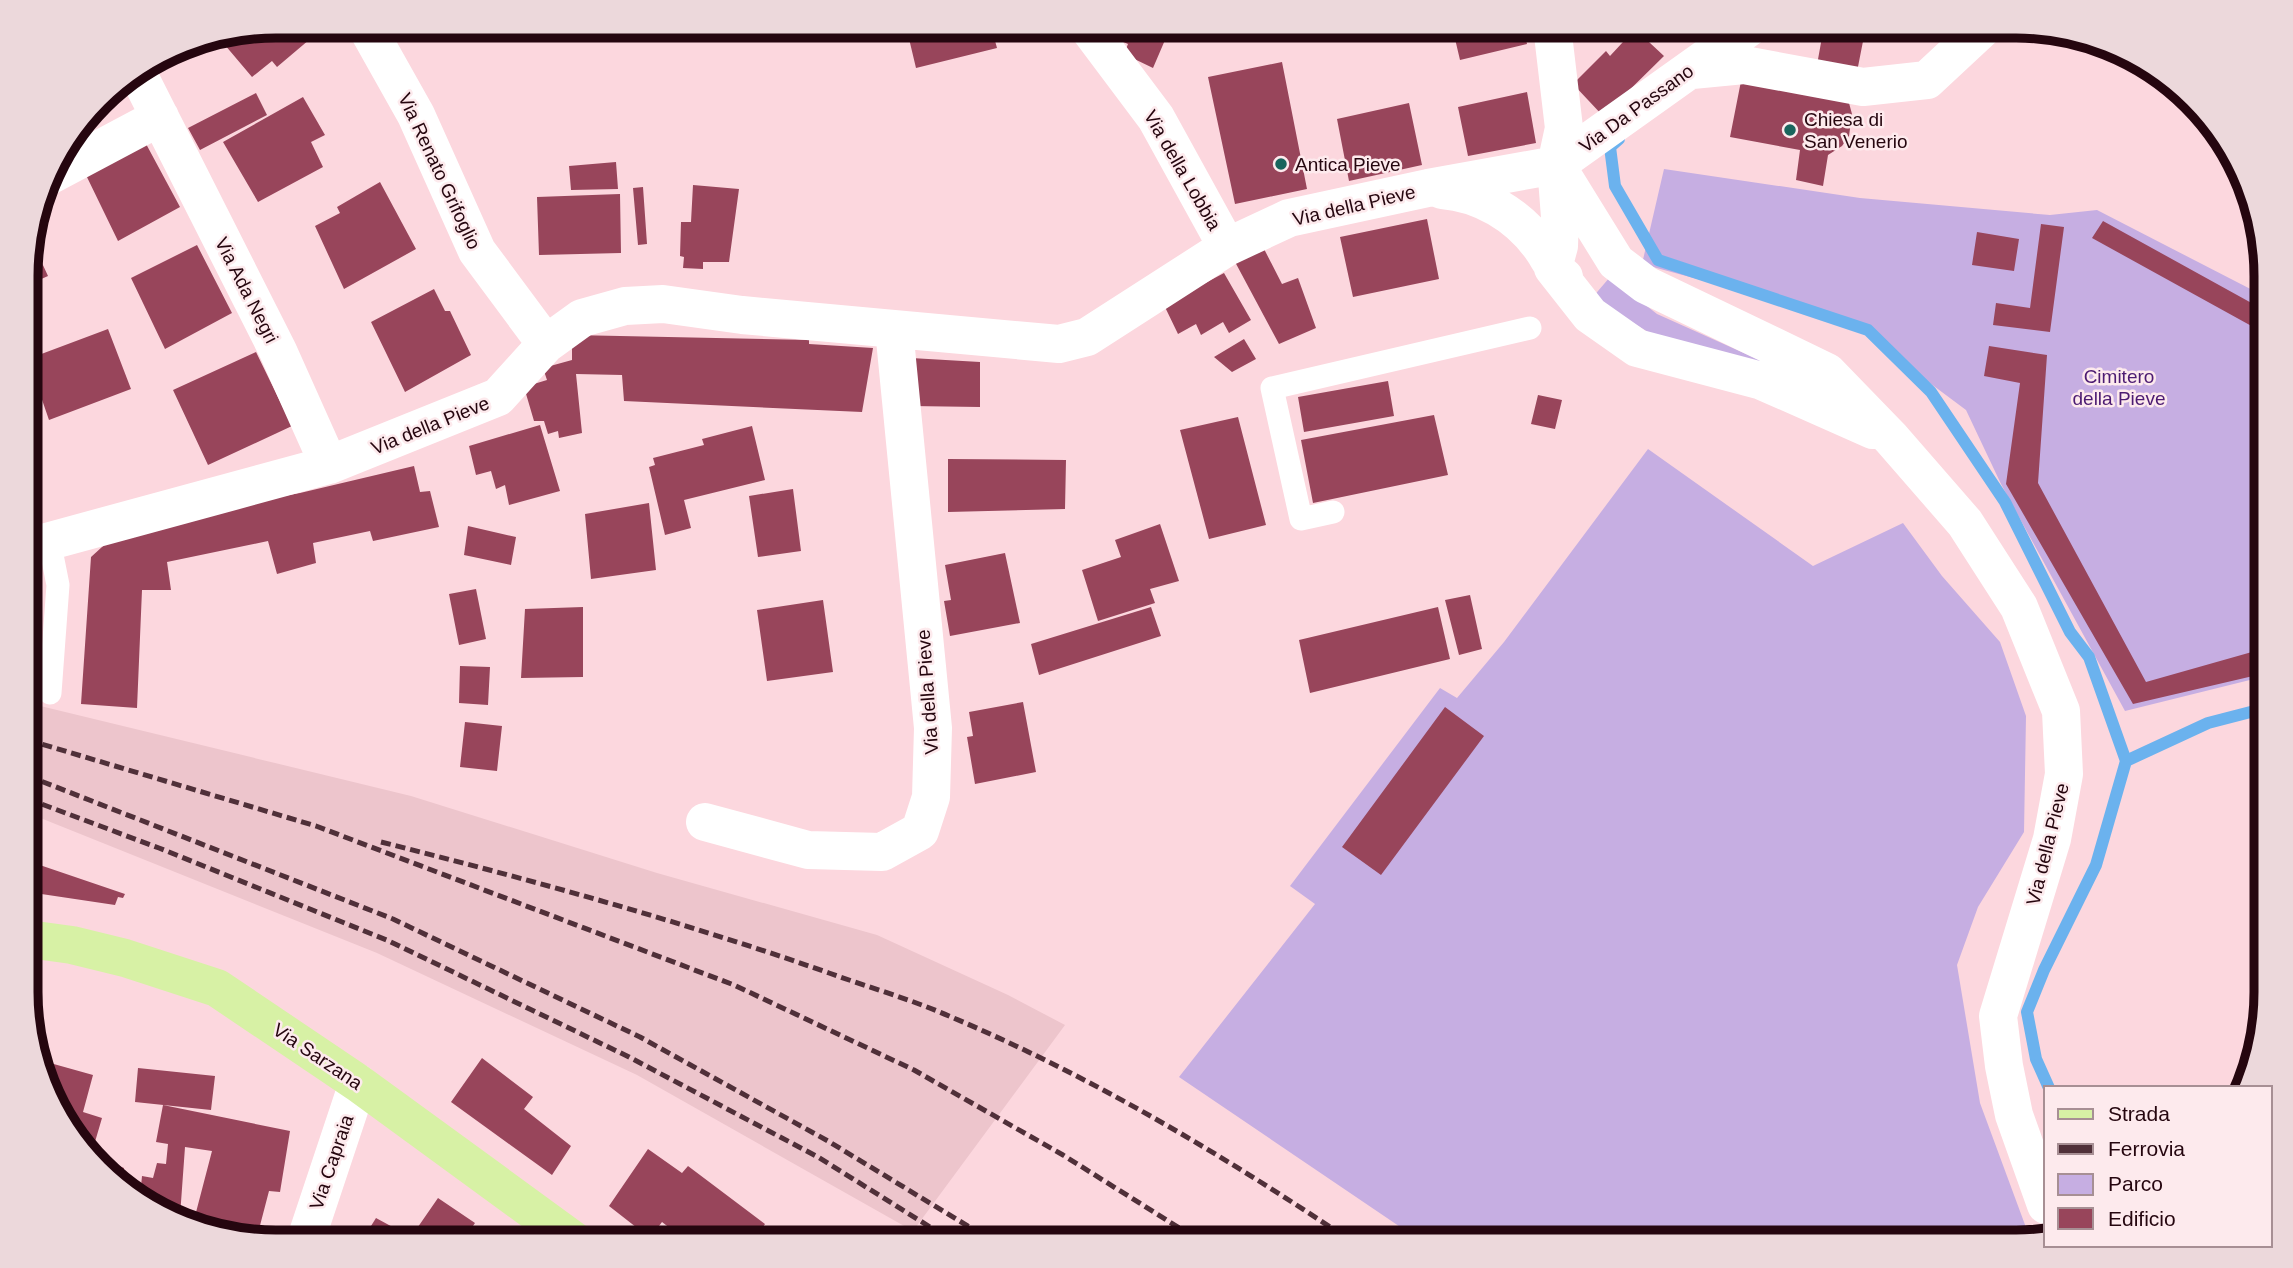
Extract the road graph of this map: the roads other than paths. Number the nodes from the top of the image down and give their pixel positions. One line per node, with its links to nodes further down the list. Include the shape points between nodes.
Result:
1 (1553, 38): 9 (street, via 1564,128)
2 (1734, 38): 6 (street, Via Da Passano)
3 (1972, 38): 6 (street, via 1927,80 1863,87 1744,65)
4 (373, 39): 17 (street, Via Renato Grifoglio, via 416,115 477,251)
5 (1096, 39): 13 (street, Via della Lobbia, via 1156,118)
6 (1689, 70): 9 (street, Via Da Passano)
7 (142, 81): 8 (street, Via Ada Negri)
8 (160, 117): 10 (street); 19 (street, Via Ada Negri)
9 (1556, 165): 11 (street, Via della Pieve); 12 (street, Via della Pieve); 14 (street, via 1560,226)
10 (66, 167)
11 (1428, 188): 13 (street, Via della Pieve, via 1289,218); 14 (street, Via della Pieve, via 1454,191 1502,210 1540,246)
12 (1604, 245): 14 (street, via 1605,258 1589,278 1576,281); 18 (street, Via della Pieve, via 1616,262 1646,285 1827,372)
13 (1227, 247): 16 (street, Via della Pieve, via 1087,337 1059,344)
14 (1553, 268): 18 (street, Via della Pieve, via 1590,315 1637,348 1762,381)
15 (1530, 328): 20 (lane, via 1272,388 1301,519)
16 (894, 329): 17 (street, Via della Pieve, via 663,304 625,306 582,318); 23 (street, Via della Pieve, via 933,728 931,797 920,831 882,852 808,850)
17 (545, 344): 19 (street, Via della Pieve, via 498,397)
18 (1891, 438): 26 (street, Via della Pieve, via 1965,523 2019,607 2061,711 2064,774 2052,839 1998,1016 2014,1115)
19 (330, 465): 21 (street, Via della Pieve)
20 (1333, 512)
21 (39, 543): 22 (lane, via 58,585)
22 (50, 693)
23 (705, 822)
24 (38, 941): 25 (main road, Via Sarzana, via 125,958 217,988)
25 (358, 1083): 27 (street, Via Capraia); 28 (main road, Via Sarzana)
26 (2044, 1199)
27 (309, 1230)
28 (559, 1230)

